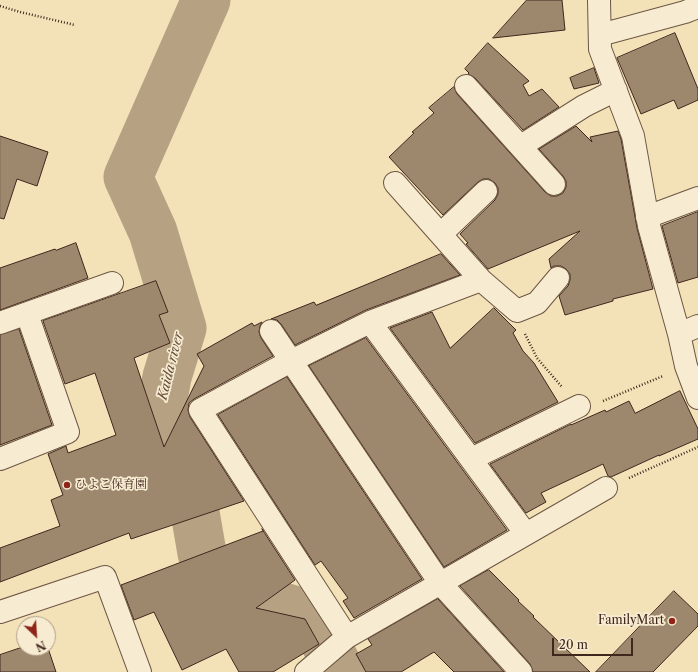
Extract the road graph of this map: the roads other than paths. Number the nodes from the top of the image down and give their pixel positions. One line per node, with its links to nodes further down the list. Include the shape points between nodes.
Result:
1 (599, 0): 3 (street)
2 (698, 7): 3 (street)
3 (600, 35): 5 (street, via 600,49)
4 (466, 86): 6 (street)
5 (616, 90): 6 (street, via 584,106); 11 (street, via 633,136)
6 (521, 146): 8 (street)
7 (395, 183): 12 (street)
8 (554, 184)
9 (486, 191): 12 (street)
10 (698, 198): 11 (street)
11 (647, 217): 19 (street)
12 (441, 234): 14 (street)
13 (558, 278): 14 (street, via 537,303 517,311)
14 (481, 280): 17 (street)
15 (112, 283): 16 (street)
16 (27, 314): 18 (street); 24 (street, via 68,432)
17 (370, 322): 21 (street); 25 (street)
18 (0, 323)
19 (688, 330): 22 (street, via 686,366)
20 (271, 331): 21 (street)
21 (291, 361): 28 (street); 30 (street, via 200,410)
22 (698, 398)
23 (579, 406): 25 (street)
24 (0, 459)
25 (470, 459): 27 (street)
26 (606, 488): 27 (street)
27 (526, 534): 28 (street)
28 (440, 583): 30 (street); 33 (street)
29 (0, 612): 31 (street, via 105,577)
30 (338, 644): 32 (street)
31 (140, 672)
32 (306, 672)
33 (521, 672)

